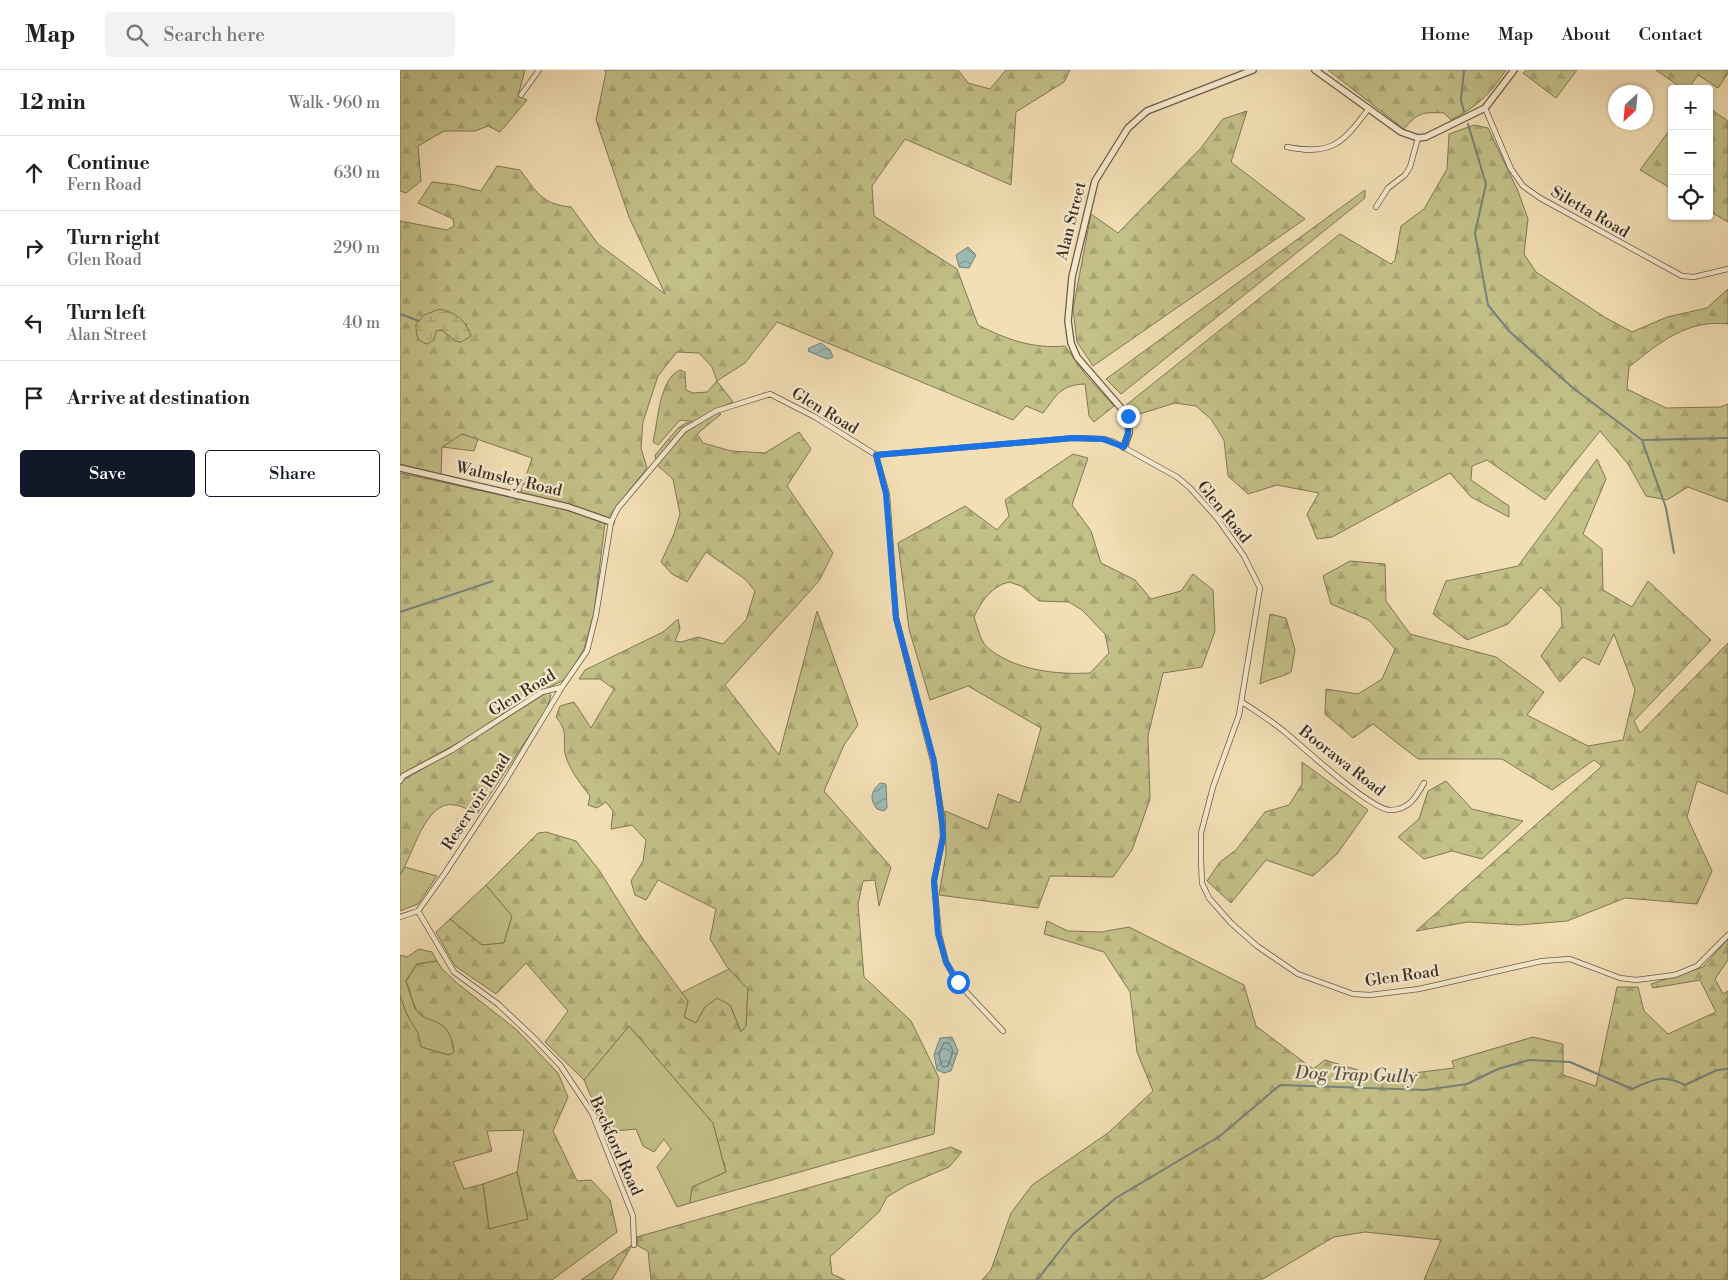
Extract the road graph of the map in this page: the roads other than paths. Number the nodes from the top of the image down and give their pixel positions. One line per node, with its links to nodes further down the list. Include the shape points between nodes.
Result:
1 (540, 70): 5 (street)
2 (1253, 70): 12 (street, Alan Street, via 1147,111 1128,128 1095,181 1072,277 1068,321 1077,357 1128,416)
3 (1315, 70): 6 (street)
4 (1514, 70): 7 (street)
5 (521, 95)
6 (1369, 108): 8 (street, via 1401,132); 9 (street, via 1339,142 1324,150 1309,152)
7 (1485, 108): 8 (street); 11 (street, Siletta Road, via 1511,169 1523,186 1540,198 1682,276 1694,277)
8 (1418, 138): 10 (street, via 1410,167 1388,188)
9 (1287, 147)
10 (1376, 208)
11 (1728, 269)
12 (1124, 447): 13 (street, Glen Road, via 1103,439 1073,438); 17 (street, Glen Road, via 1190,488 1217,518 1256,576 1259,600)
13 (876, 455): 15 (street, Glen Road, via 815,417 770,394 716,411 684,430 618,508); 23 (street, via 886,494 896,618 934,761 943,837 934,881 938,934 946,962 958,982)
14 (400, 468): 15 (street, Walmsley Road, via 568,507)
15 (611, 522): 16 (street, Glen Road, via 587,651)
16 (562, 688): 18 (street, Glen Road, via 542,692 452,750 403,776); 20 (street, Reservoir Road, via 504,783)
17 (1242, 702): 19 (street, Boorawa Road, via 1286,733 1324,767 1384,808 1409,805); 22 (street, Glen Road, via 1213,787 1202,833 1202,883 1209,898 1231,923 1279,963 1298,974 1352,994 1370,995 1419,988 1542,961 1570,959 1620,978 1636,980 1676,976 1697,966)
18 (400, 781)
19 (1424, 783)
20 (418, 911): 21 (street); 24 (street, Beckford Road, via 454,972 498,1004 535,1038 560,1065 592,1113 633,1216)
21 (400, 917)
22 (1728, 935)
23 (1004, 1031)
24 (634, 1245)

